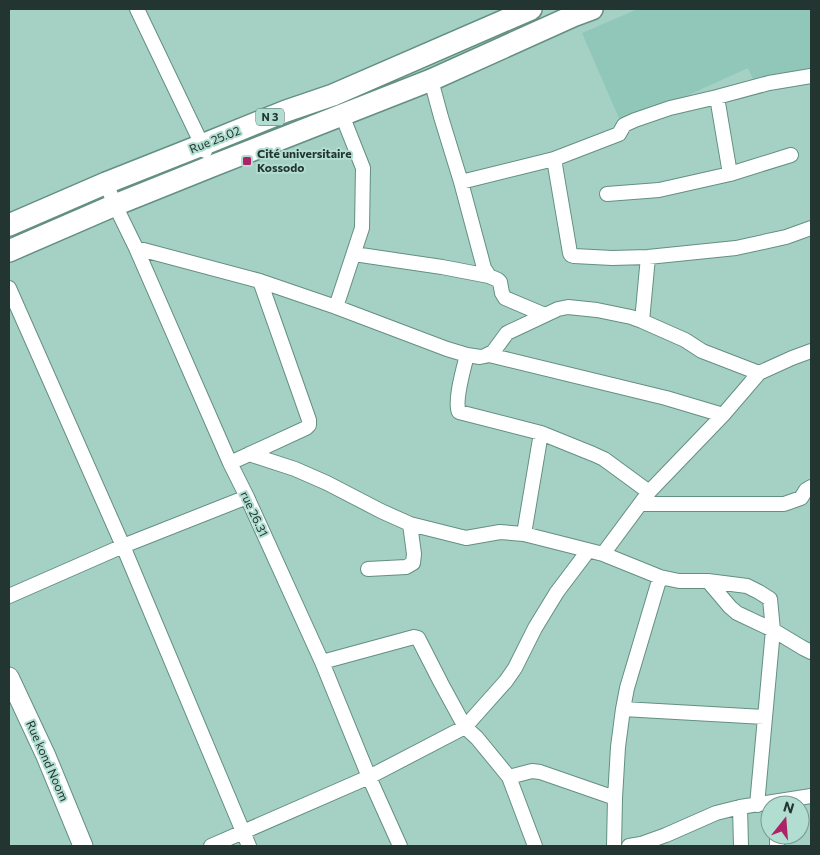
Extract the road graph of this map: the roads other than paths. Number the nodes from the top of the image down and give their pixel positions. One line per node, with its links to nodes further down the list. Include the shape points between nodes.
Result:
1 (137, 9): 8 (street)
2 (531, 9): 8 (main road, Rue 25.02 / N 3, via 333,95)
3 (592, 9): 5 (main road, N 3)
4 (811, 76): 6 (street)
5 (431, 80): 7 (main road, N 3); 13 (street)
6 (717, 97): 10 (street, via 635,120 624,125 619,134); 12 (street)
7 (342, 115): 11 (main road, N 3); 21 (street, via 363,168 362,228)
8 (202, 145): 11 (street); 14 (main road, Rue 25.02 / N 3)
9 (792, 154): 12 (street)
10 (554, 159): 13 (street); 22 (street, via 571,255)
11 (212, 166): 16 (main road, N 3)
12 (730, 174): 15 (street, via 659,190)
13 (461, 182): 23 (street, via 484,268)
14 (106, 183): 16 (street, rue 26.31); 17 (main road, Rue 25.02 / N 3)
15 (607, 194)
16 (115, 205): 19 (street, rue 26.31); 20 (main road, N 3)
17 (9, 225)
18 (811, 228): 22 (street, via 736,248)
19 (136, 248): 24 (street); 36 (street, rue 26.31)
20 (9, 252)
21 (354, 254): 23 (street); 26 (street)
22 (648, 257): 28 (street)
23 (489, 276): 27 (street, via 500,282 505,298)
24 (260, 281): 26 (street); 35 (street, via 309,424)
25 (9, 288): 42 (street)
26 (336, 307): 30 (street)
27 (545, 315): 28 (street, via 568,307); 31 (street, via 507,333)
28 (642, 321): 32 (street, via 702,351)
29 (811, 351): 32 (street)
30 (467, 355): 31 (street); 34 (street, via 460,385 459,412)
31 (489, 355): 33 (street)
32 (759, 373): 33 (street)
33 (723, 415): 39 (street)
34 (541, 433): 39 (street, via 604,459); 41 (street)
35 (249, 454): 36 (street); 40 (street, via 303,472)
36 (230, 463): 38 (street, rue 26.31)
37 (811, 488): 39 (street, via 801,498 784,504)
38 (247, 497): 42 (street); 51 (street, rue 26.31)
39 (645, 498): 44 (street)
40 (410, 524): 41 (street, via 466,538 500,532); 45 (street, via 413,563 406,567)
41 (524, 534): 43 (street)
42 (123, 546): 48 (street); 62 (street)
43 (588, 551): 44 (street); 55 (street, via 553,599 515,668)
44 (603, 554): 46 (street)
45 (368, 569)
46 (660, 576): 47 (street, via 679,581); 53 (street)
47 (708, 581): 49 (street, via 730,608); 49 (street, via 747,586 769,598)
48 (9, 596)
49 (773, 630): 50 (street); 54 (street)
50 (811, 652)
51 (322, 662): 55 (street, via 418,638); 57 (street, rue 26.31)
52 (9, 677): 64 (street, Rue kond Noom)
53 (623, 709): 54 (street); 58 (street)
54 (765, 717): 59 (street)
55 (465, 727): 56 (street); 57 (street)
56 (509, 776): 58 (street, via 540,772); 68 (street)
57 (369, 777): 62 (street); 67 (street, rue 26.31)
58 (615, 798): 69 (street)
59 (757, 805): 60 (street); 61 (street)
60 (760, 805)
61 (740, 807): 63 (street, via 716,813); 71 (street)
62 (243, 832): 65 (street); 66 (street)
63 (667, 840): 70 (street)
64 (83, 846)
65 (211, 846)
66 (249, 846)
67 (400, 846)
68 (535, 846)
69 (614, 846)
70 (629, 846)
71 (741, 846)

